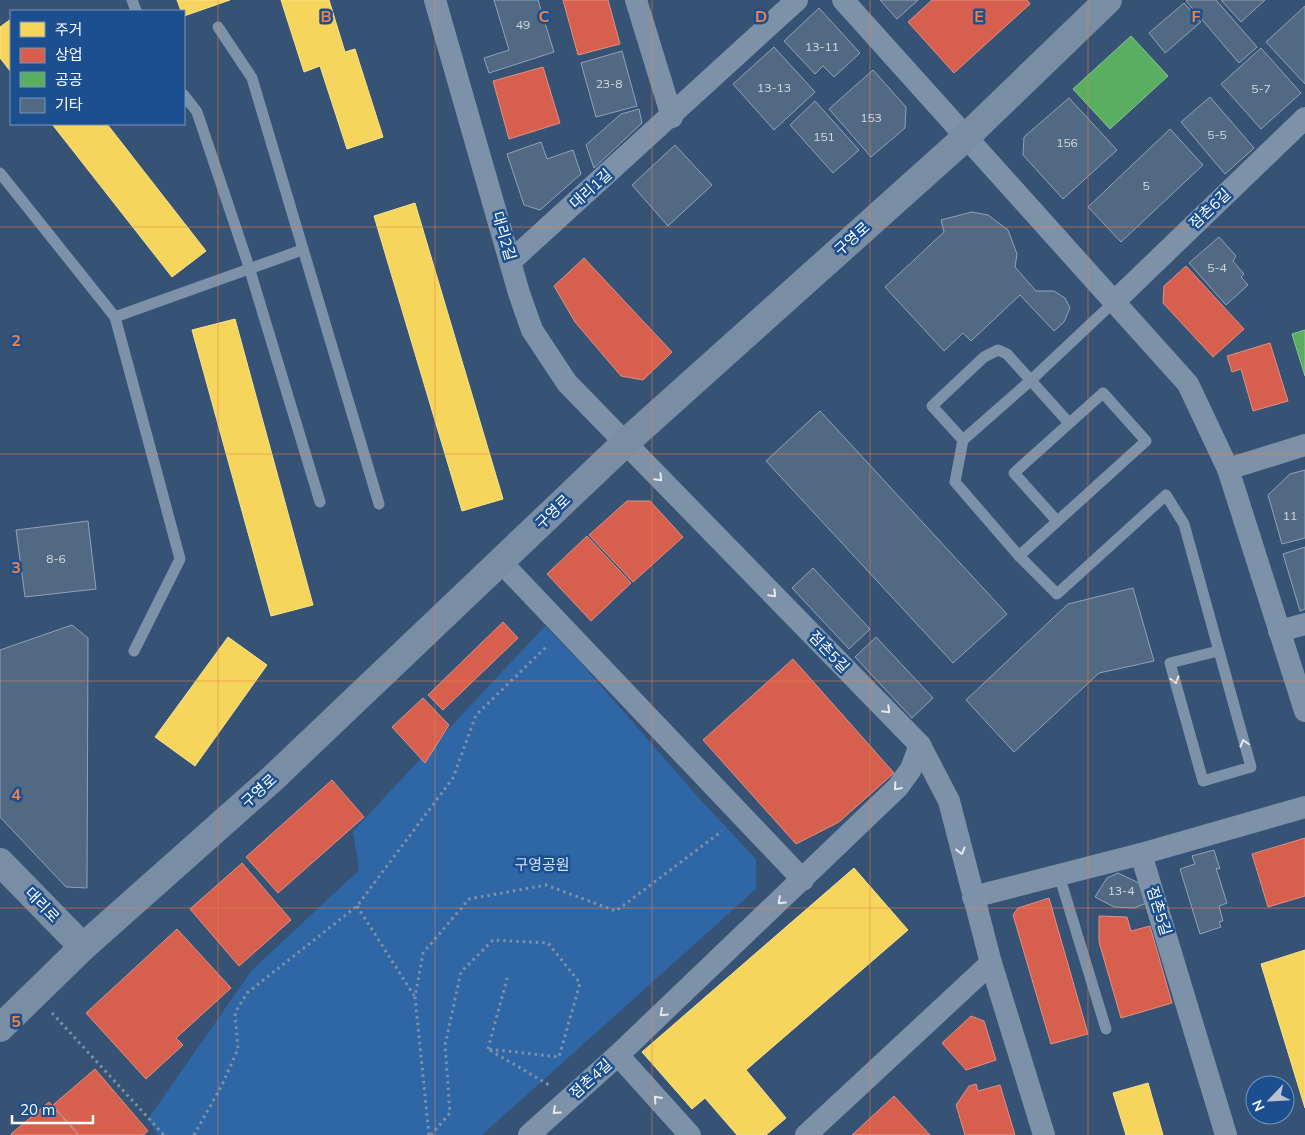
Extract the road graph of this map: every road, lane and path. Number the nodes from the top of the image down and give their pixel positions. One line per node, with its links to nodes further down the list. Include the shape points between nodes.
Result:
1 (435, 0): 13 (street, 대리2길)
2 (636, 0): 8 (street)
3 (797, 0): 8 (street, 대리1길)
4 (842, 0): 10 (street)
5 (1108, 0): 10 (main road, 구영로)
6 (218, 27): 12 (lane, via 252,78)
7 (185, 96): 14 (lane, via 197,112)
8 (672, 117): 13 (street, 대리1길)
9 (1305, 118): 15 (street, 점촌6길)
10 (966, 137): 15 (street); 20 (main road, 구영로)
11 (0, 173): 16 (lane)
12 (302, 250): 14 (lane); 24 (lane)
13 (511, 261): 20 (street, 대리2길, via 532,330 567,383)
14 (249, 268): 16 (lane); 23 (lane)
15 (1115, 301): 17 (lane); 22 (street, via 1188,384)
16 (115, 317): 32 (lane, via 180,559)
17 (1030, 381): 18 (lane); 19 (lane); 19 (lane, via 1007,354 998,350 984,357 932,406)
18 (1069, 423): 25 (lane, via 1014,473); 25 (lane, via 1103,393 1146,441)
19 (963, 440): 26 (lane, via 955,482)
20 (625, 443): 27 (main road, 구영로); 34 (street, 점촌5길, one-way to 34)
21 (1305, 445): 22 (street)
22 (1228, 469): 30 (street)
23 (320, 502)
24 (379, 504)
25 (1057, 521): 26 (lane)
26 (1019, 556): 31 (lane, via 1057,594 1166,496 1184,524)
27 (501, 562): 29 (street); 43 (main road, 구영로, via 271,780)
28 (1305, 624): 30 (street)
29 (565, 629): 36 (street); 42 (path, via 476,715 453,778)
30 (1279, 631): 33 (street)
31 (1218, 650): 31 (lane, one-way to 31, via 1170,663 1203,781 1251,767)
32 (134, 651)
33 (1305, 711)
34 (920, 745): 40 (street, one-way to 40, via 911,768 898,787); 41 (street, 점촌5길, one-way to 41, via 949,801)
35 (1305, 807): 37 (street)
36 (742, 816): 40 (street); 47 (path, via 616,911 546,885 469,898 423,953)
37 (1141, 854): 39 (street); 60 (street, 점촌5길)
38 (0, 862): 43 (main road, 대리로)
39 (1060, 875): 41 (street); 49 (lane)
40 (802, 880): 51 (street, one-way to 51)
41 (973, 897): 44 (street, 점촌5길)
42 (357, 906): 47 (path); 54 (path, via 247,993 235,1013 238,1049)
43 (83, 947): 46 (main road, 구영로)
44 (991, 963): 58 (street); 59 (street, 점촌5길)
45 (508, 975): 50 (path)
46 (35, 994): 48 (main road, 구영로); 53 (path)
47 (415, 997): 55 (path)
48 (0, 1028)
49 (1106, 1029)
50 (488, 1049): 52 (path); 55 (path, via 559,1057 580,983 548,943 494,940 461,972 446,1045 450,1113)
51 (618, 1055): 52 (street, 점촌4길); 57 (street, 점촌4길, one-way to 51)
52 (571, 1098): 56 (street, 점촌4길, one-way to 56)
53 (164, 1135)
54 (194, 1135)
55 (430, 1135)
56 (529, 1135)
57 (690, 1135)
58 (806, 1135)
59 (1044, 1135)
60 (1226, 1135)

